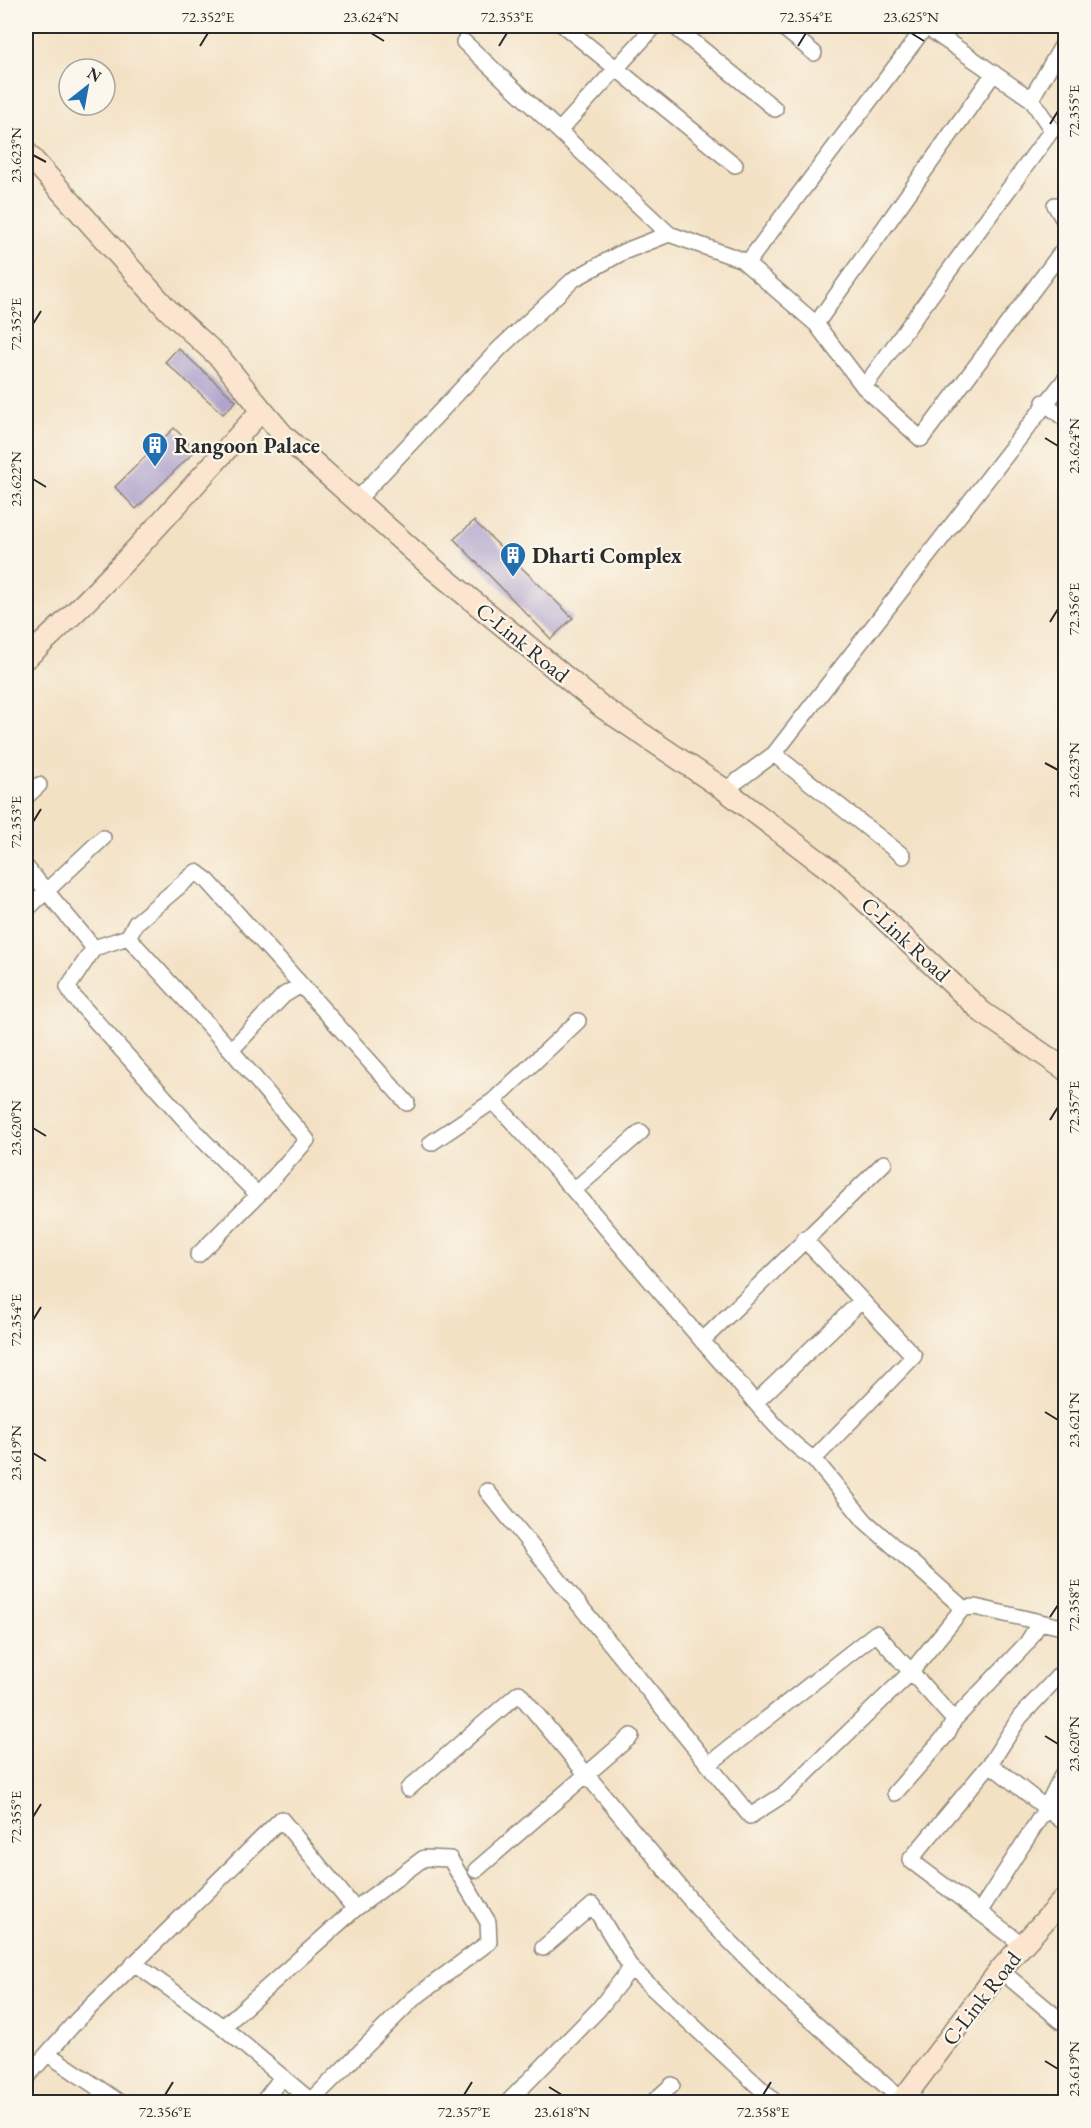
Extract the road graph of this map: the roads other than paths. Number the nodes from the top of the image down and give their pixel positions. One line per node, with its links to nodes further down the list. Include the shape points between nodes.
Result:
1 (564, 26): 9 (street)
2 (655, 26): 9 (street)
3 (674, 26): 12 (street)
4 (781, 26): 8 (street)
5 (926, 26): 10 (street); 20 (street, via 748,262)
6 (1065, 39): 11 (street)
7 (464, 42): 13 (street)
8 (814, 52)
9 (617, 68): 13 (street); 15 (street)
10 (994, 73): 11 (street); 21 (street)
11 (1031, 99): 23 (street, via 1052,130)
12 (775, 109)
13 (559, 131): 18 (street)
14 (26, 152): 25 (street, C-Link Road, via 168,310 220,358)
15 (735, 165)
16 (1055, 205): 17 (street)
17 (1065, 224)
18 (669, 234): 20 (street); 27 (street, via 623,252 574,279 500,348)
19 (1065, 246): 23 (street, via 921,439)
20 (742, 260): 21 (street)
21 (816, 324): 23 (street)
22 (1065, 378): 24 (street)
23 (864, 387)
24 (1044, 402): 26 (street); 29 (street)
25 (262, 410): 27 (street, C-Link Road, via 284,436); 28 (street)
26 (1065, 420)
27 (356, 501): 31 (street, C-Link Road, via 602,707)
28 (26, 658)
29 (774, 754): 31 (street); 34 (street)
30 (39, 785): 32 (street)
31 (725, 790): 43 (street, C-Link Road, via 841,878 982,1012)
32 (26, 797)
33 (103, 838): 36 (street)
34 (903, 856)
35 (26, 867): 36 (street)
36 (46, 889): 37 (street); 39 (street)
37 (26, 910)
38 (128, 937): 39 (street); 40 (street, via 136,923 196,872); 42 (street)
39 (94, 948): 50 (street, via 68,987 73,996)
40 (301, 985): 42 (street, via 284,995); 45 (street)
41 (578, 1021): 44 (street)
42 (231, 1050): 50 (street, via 307,1140)
43 (1065, 1070)
44 (493, 1101): 47 (street); 49 (street)
45 (407, 1103)
46 (641, 1132): 49 (street)
47 (431, 1143)
48 (884, 1163): 51 (street)
49 (574, 1190): 54 (street)
50 (258, 1195): 52 (street)
51 (804, 1239): 53 (street); 54 (street)
52 (198, 1255)
53 (860, 1302): 55 (street); 56 (street, via 914,1356)
54 (702, 1341): 55 (street)
55 (756, 1402): 56 (street)
56 (814, 1459): 58 (street, via 865,1521)
57 (487, 1491): 65 (street)
58 (963, 1608): 59 (street, via 975,1607); 62 (street)
59 (1040, 1622): 60 (street); 63 (street, via 1027,1643)
60 (1065, 1628)
61 (1065, 1668): 66 (street, via 1020,1717)
62 (910, 1673): 63 (street); 65 (street, via 876,1633); 65 (street, via 786,1793 750,1816)
63 (954, 1720): 70 (street, via 947,1734)
64 (631, 1736): 68 (street)
65 (709, 1764)
66 (990, 1764): 71 (street); 76 (street, via 910,1860)
67 (1065, 1767): 71 (street)
68 (587, 1774): 69 (street, via 519,1693); 73 (street); 90 (street, via 706,1917 784,1996)
69 (408, 1789)
70 (895, 1793)
71 (1045, 1810): 72 (street); 76 (street)
72 (1065, 1824)
73 (476, 1870)
74 (1065, 1897): 77 (street, C-Link Road)
75 (355, 1909): 79 (street, via 281,1819); 83 (street); 88 (street, via 424,1858 450,1859 488,1922 489,1942 413,2000)
76 (980, 1911): 77 (street)
77 (1023, 1945): 81 (street, C-Link Road)
78 (543, 1948): 80 (street, via 593,1905)
79 (135, 1963): 83 (street); 84 (street)
80 (631, 1968): 89 (street, via 598,2010); 94 (street)
81 (1000, 1970): 82 (street); 90 (street, C-Link Road)
82 (1065, 2025)
83 (223, 2027): 85 (street)
84 (48, 2054): 86 (street); 91 (street)
85 (282, 2077): 88 (street); 92 (street)
86 (26, 2078)
87 (672, 2085): 93 (street)
88 (311, 2102)
89 (510, 2102)
90 (902, 2102)
91 (119, 2103)
92 (263, 2103)
93 (653, 2103)
94 (776, 2103)

